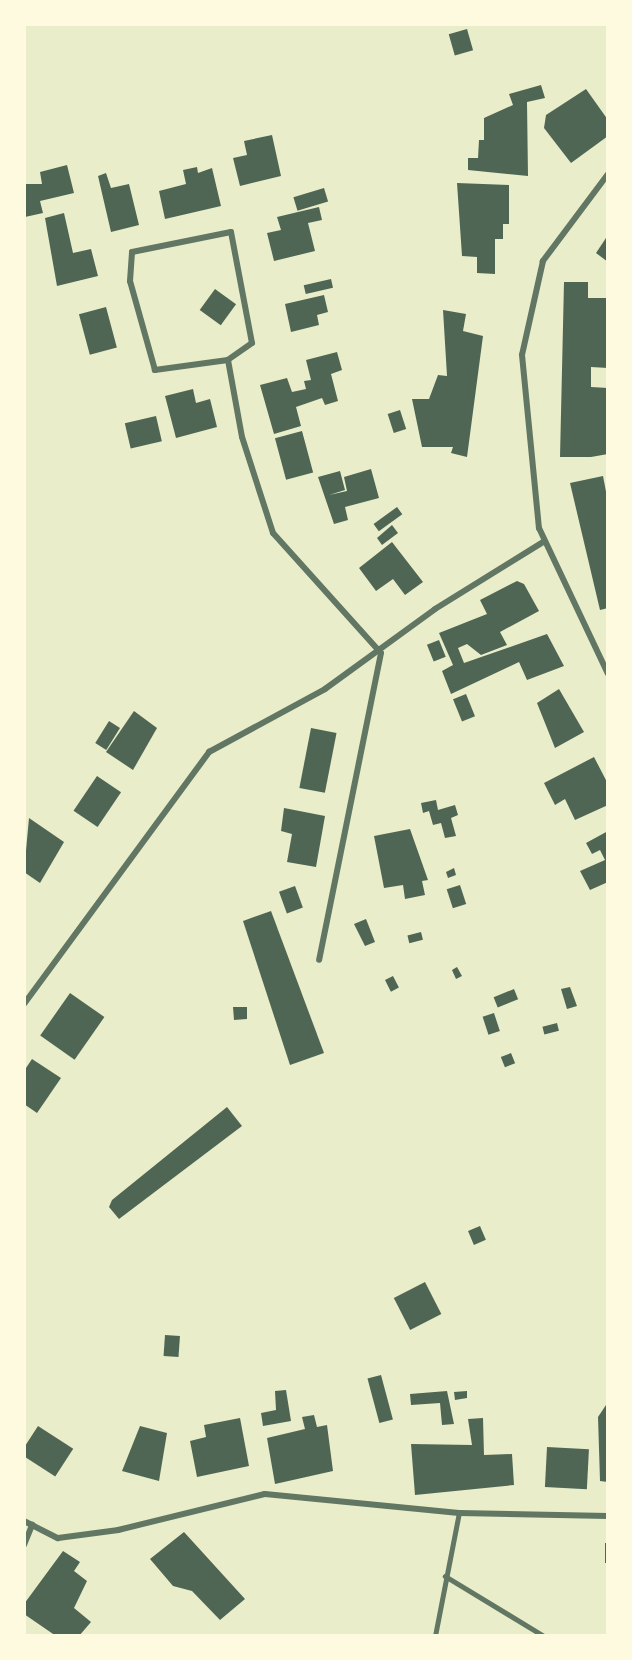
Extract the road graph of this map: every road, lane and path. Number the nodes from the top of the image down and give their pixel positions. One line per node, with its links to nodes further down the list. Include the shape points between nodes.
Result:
1 (608, 174): 3 (street, via 543,261 522,356)
2 (228, 360): 2 (street, via 252,343 231,232 132,252 130,281 155,370); 4 (street, via 242,437 273,533)
3 (543, 542): 4 (street, via 435,609); 5 (street)
4 (381, 653): 6 (street); 7 (street, via 209,752)
5 (608, 674)
6 (319, 960)
7 (24, 1004)
8 (459, 1513): 9 (street); 11 (street, via 265,1494 58,1538); 13 (lane)
9 (608, 1516)
10 (24, 1521): 11 (street)
11 (32, 1525): 12 (street)
12 (24, 1545)
13 (445, 1576): 14 (lane); 15 (lane)
14 (435, 1636)
15 (544, 1636)

